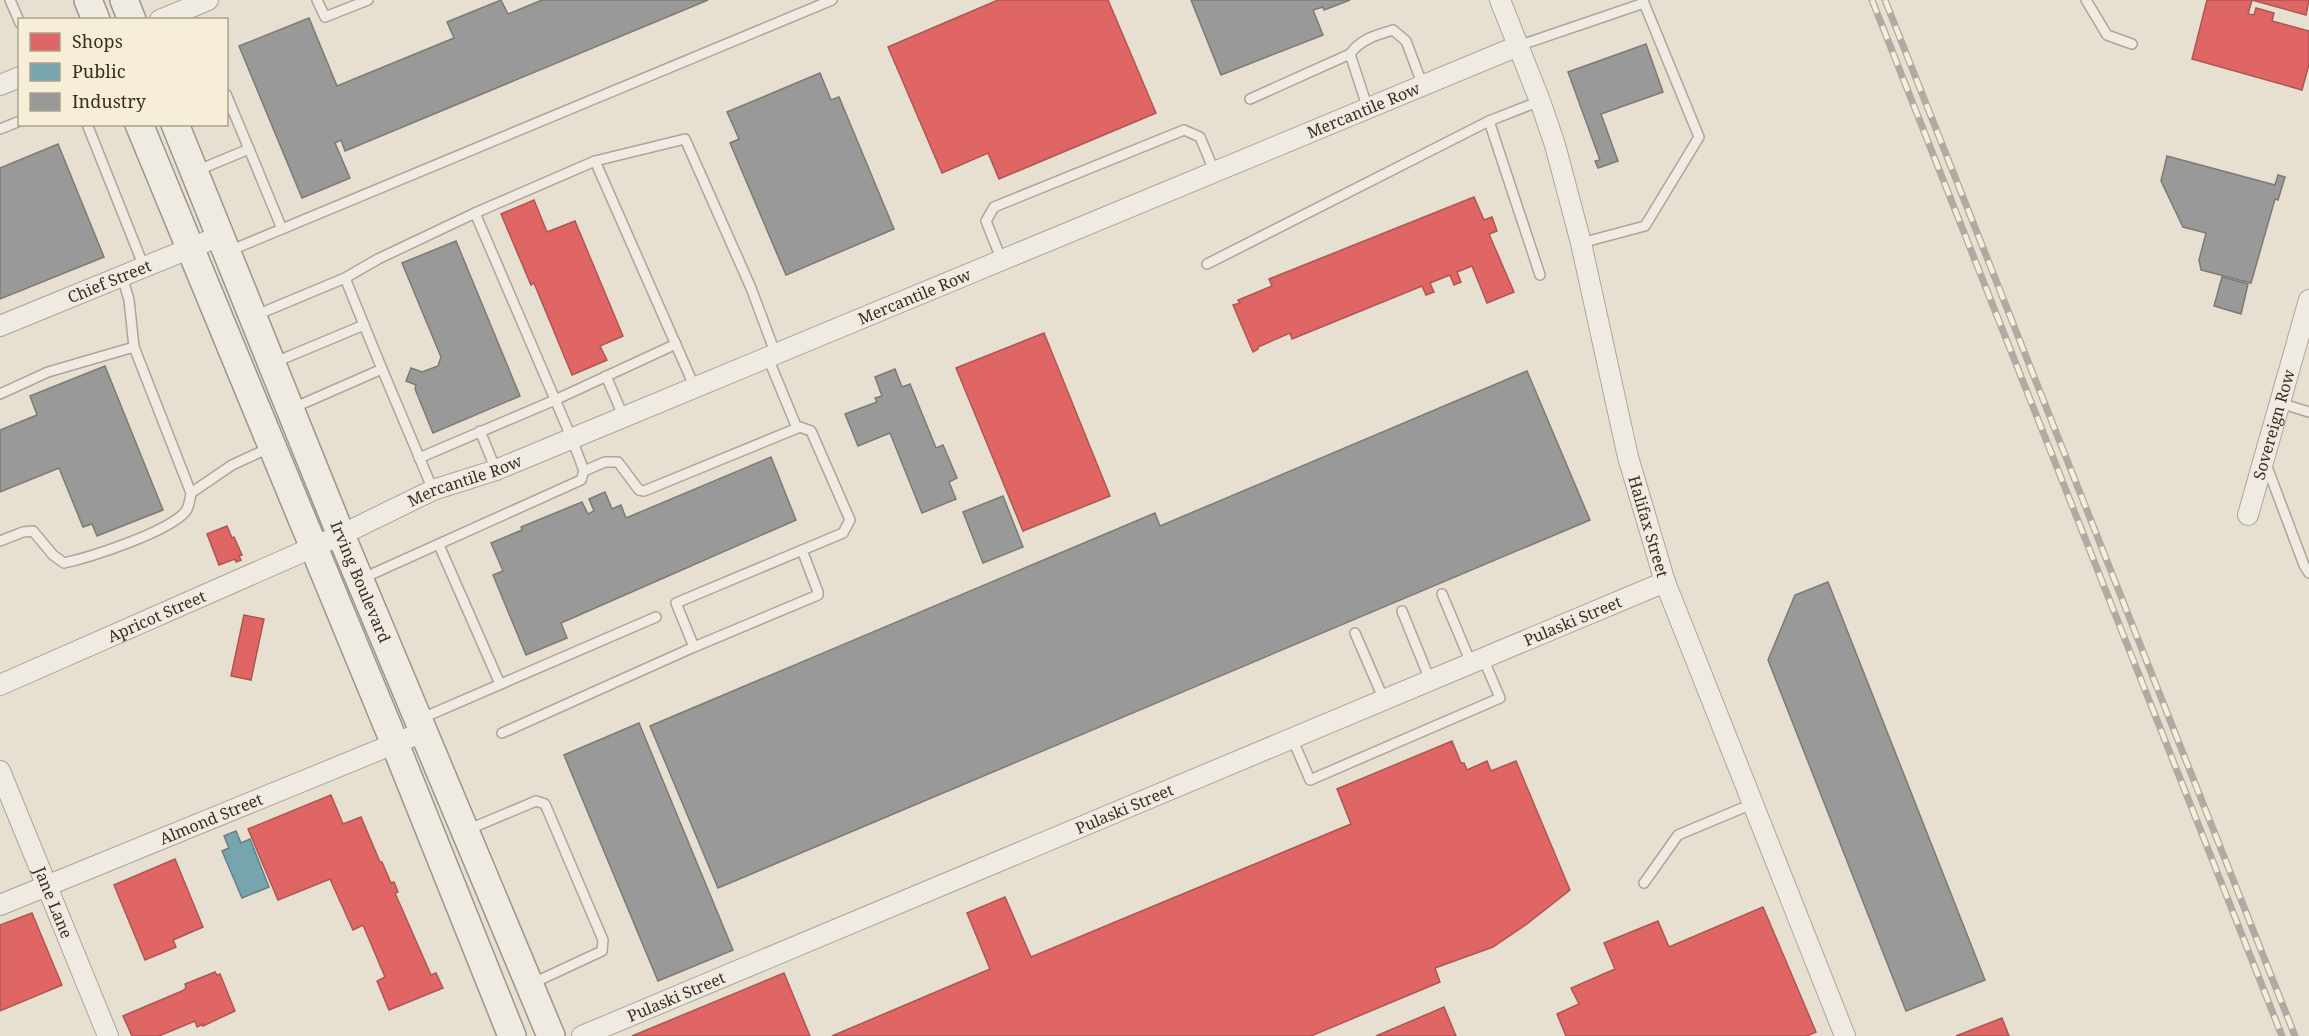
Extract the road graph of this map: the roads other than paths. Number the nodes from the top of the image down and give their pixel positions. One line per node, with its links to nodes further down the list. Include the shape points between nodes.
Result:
1 (10, 0): 10 (lane)
2 (88, 0): 11 (main road)
3 (124, 0): 12 (main road)
4 (317, 0): 5 (lane, via 325,17)
5 (368, 0)
6 (831, 0): 33 (lane)
7 (1500, 0): 15 (street, Halifax Street)
8 (2086, 0): 14 (lane, via 2107,35)
9 (198, 9): 13 (street)
10 (18, 18)
11 (95, 18)
12 (131, 18)
13 (167, 18)
14 (2132, 44)
15 (1518, 46): 17 (street, Mercantile Row); 20 (street, Halifax Street); 34 (lane, via 1644,3 1699,137 1645,226)
16 (1350, 54): 17 (lane, via 1359,43 1393,30 1406,41); 19 (lane); 21 (lane)
17 (1422, 86): 21 (street, Mercantile Row)
18 (228, 99): 28 (lane)
19 (1250, 99)
20 (1540, 101): 22 (lane); 34 (street, Halifax Street)
21 (1368, 109): 31 (street, Mercantile Row)
22 (1489, 121): 38 (lane); 40 (lane)
23 (18, 122): 27 (lane)
24 (88, 126): 39 (lane)
25 (140, 126): 36 (main road, Irving Boulevard)
26 (176, 126): 30 (main road, Irving Boulevard)
27 (0, 129)
28 (249, 149): 30 (lane); 33 (lane)
29 (595, 161): 32 (lane); 47 (lane); 49 (lane, via 685,139 751,288)
30 (194, 171): 35 (main road, Irving Boulevard)
31 (1215, 173): 37 (street, Mercantile Row); 37 (lane, via 1200,137 1184,130 994,207 986,221)
32 (475, 213): 42 (lane); 55 (lane)
33 (282, 229): 35 (lane)
34 (1581, 243): 78 (street, Halifax Street, via 1628,457)
35 (223, 244): 36 (street, Chief Street); 44 (main road, Irving Boulevard)
36 (189, 248): 39 (street, Chief Street); 63 (main road, Irving Boulevard)
37 (1002, 261): 49 (street, Mercantile Row)
38 (1207, 264)
39 (144, 267): 41 (street, Chief Street)
40 (1540, 275)
41 (122, 276): 46 (street, Chief Street); 48 (lane)
42 (345, 278): 44 (lane); 45 (lane)
43 (2309, 300): 56 (street, Sovereign Row)
44 (252, 317): 50 (main road, Irving Boulevard)
45 (364, 325): 50 (lane); 51 (lane)
46 (0, 326)
47 (676, 344): 52 (lane); 53 (lane)
48 (134, 347): 54 (lane, via 48,372); 69 (lane)
49 (772, 357): 53 (street, Mercantile Row); 60 (lane)
50 (271, 364): 57 (main road, Irving Boulevard)
51 (382, 369): 57 (lane); 64 (lane)
52 (606, 376): 55 (lane); 59 (lane)
53 (695, 388): 59 (street, Mercantile Row)
54 (0, 394)
55 (555, 400): 61 (lane); 62 (lane)
56 (2280, 403): 58 (lane); 65 (street, Sovereign Row)
57 (290, 410): 71 (main road, Irving Boulevard)
58 (2309, 412)
59 (624, 418): 62 (street, Mercantile Row)
60 (797, 428): 67 (lane, via 644,491 639,490 618,462 605,462); 75 (lane, via 811,431 850,520 843,533)
61 (480, 431): 64 (lane); 66 (lane)
62 (572, 439): 66 (street, Mercantile Row); 67 (lane)
63 (272, 447): 69 (lane, via 232,465); 74 (main road, Irving Boulevard)
64 (419, 458): 68 (lane)
65 (2264, 459): 70 (street, Sovereign Row); 76 (lane)
66 (496, 470): 68 (street, Mercantile Row)
67 (584, 471): 73 (lane, via 582,480)
68 (433, 490): 71 (street, Mercantile Row)
69 (191, 493): 72 (lane, via 187,510 171,524 94,556 64,563 33,531)
70 (2248, 515)
71 (340, 535): 74 (street, Mercantile Row); 77 (main road, Irving Boulevard)
72 (0, 541)
73 (439, 545): 77 (lane); 87 (lane)
74 (313, 547): 86 (street, Apricot Street); 92 (main road, Irving Boulevard)
75 (802, 550): 83 (lane, via 818,595); 83 (lane, via 676,603)
76 (2309, 573)
77 (359, 580): 89 (main road, Irving Boulevard)
78 (1665, 582): 84 (street, Pulaski Street); 94 (street, Halifax Street)
79 (1442, 594): 84 (lane)
80 (1402, 611): 85 (lane)
81 (656, 617): 87 (lane)
82 (1355, 633): 88 (lane)
83 (694, 647): 90 (lane)
84 (1477, 661): 85 (street, Pulaski Street); 91 (lane, via 1500,698 1310,780)
85 (1430, 680): 88 (street, Pulaski Street)
86 (0, 684)
87 (500, 684): 89 (lane)
88 (1384, 699): 91 (street, Pulaski Street)
89 (420, 726): 92 (street, Almond Street); 95 (main road, Irving Boulevard)
90 (502, 734)
91 (1292, 738): 103 (street, Pulaski Street)
92 (395, 744): 97 (street, Almond Street); 101 (main road, Irving Boulevard)
93 (0, 771): 97 (street, Jane Lane)
94 (1752, 804): 96 (lane, via 1678,835); 104 (street, Halifax Street)
95 (464, 831): 99 (main road, Irving Boulevard); 99 (lane, via 536,801 545,804 603,940 602,951)
96 (1644, 883)
97 (48, 886): 98 (street, Almond Street); 100 (street, Jane Lane)
98 (0, 905)
99 (530, 985): 102 (main road, Irving Boulevard)
100 (108, 1036)
101 (512, 1036)
102 (551, 1036)
103 (582, 1036)
104 (1845, 1036)

